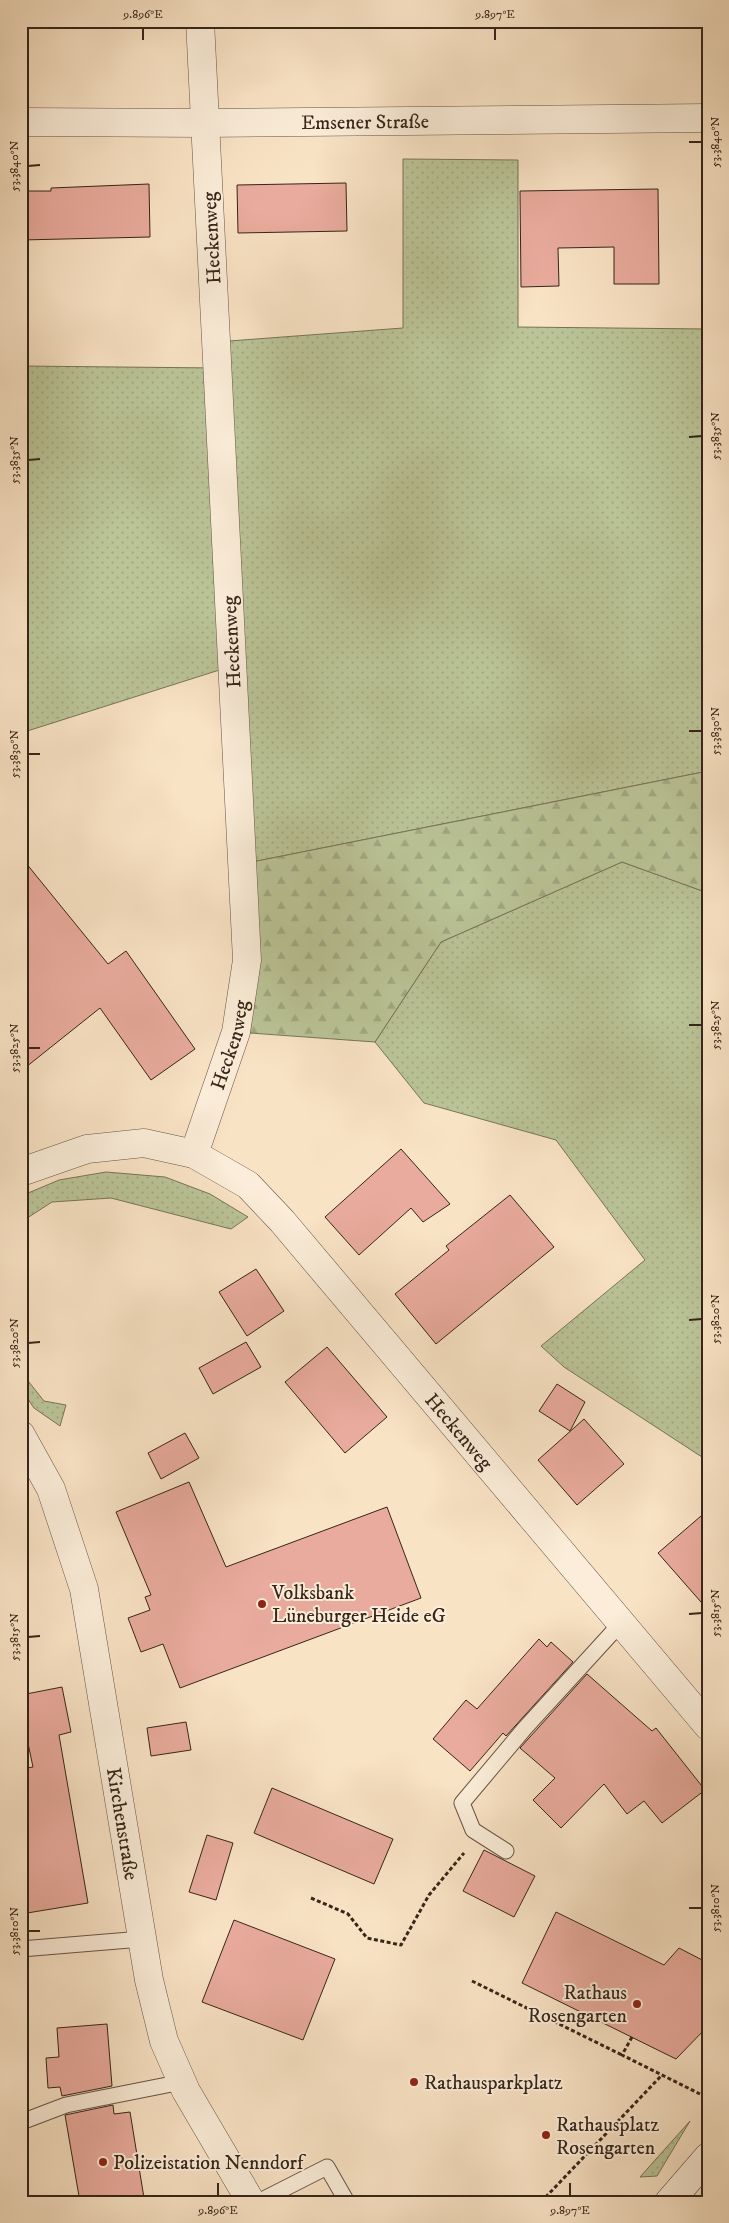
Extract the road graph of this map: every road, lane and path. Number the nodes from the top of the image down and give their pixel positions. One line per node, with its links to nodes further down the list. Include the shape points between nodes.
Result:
1 (200, 21): 4 (street, Heckenweg)
2 (708, 118): 4 (street, Emsener Straße)
3 (21, 122): 4 (street, Emsener Straße)
4 (205, 123): 5 (street, Heckenweg, via 247,960 236,1032)
5 (194, 1154): 6 (street, Heckenweg, via 144,1143 86,1149); 8 (street, Heckenweg, via 248,1185 282,1221)
6 (21, 1172)
7 (21, 1435): 13 (street, Kirchenstraße, via 51,1489 84,1589)
8 (621, 1623): 9 (street, Heckenweg); 10 (lane, via 462,1803 473,1830)
9 (708, 1726)
10 (481, 1836): 11 (lane); 12 (path, via 429,1895 402,1945 367,1938 348,1914)
11 (506, 1852)
12 (311, 1898)
13 (142, 1939): 14 (lane); 19 (street, Kirchenstraße, via 164,2041)
14 (21, 1949)
15 (472, 1981): 17 (path)
16 (632, 2037): 17 (path)
17 (622, 2055): 18 (path)
18 (661, 2076): 20 (path); 26 (path)
19 (182, 2082): 21 (lane, via 66,2105); 23 (street, Kirchenstraße, via 190,2101)
20 (700, 2094)
21 (24, 2121)
22 (708, 2157): 27 (street)
23 (251, 2202)
24 (258, 2202): 25 (lane, via 327,2167)
25 (347, 2202)
26 (541, 2202)
27 (669, 2202)

